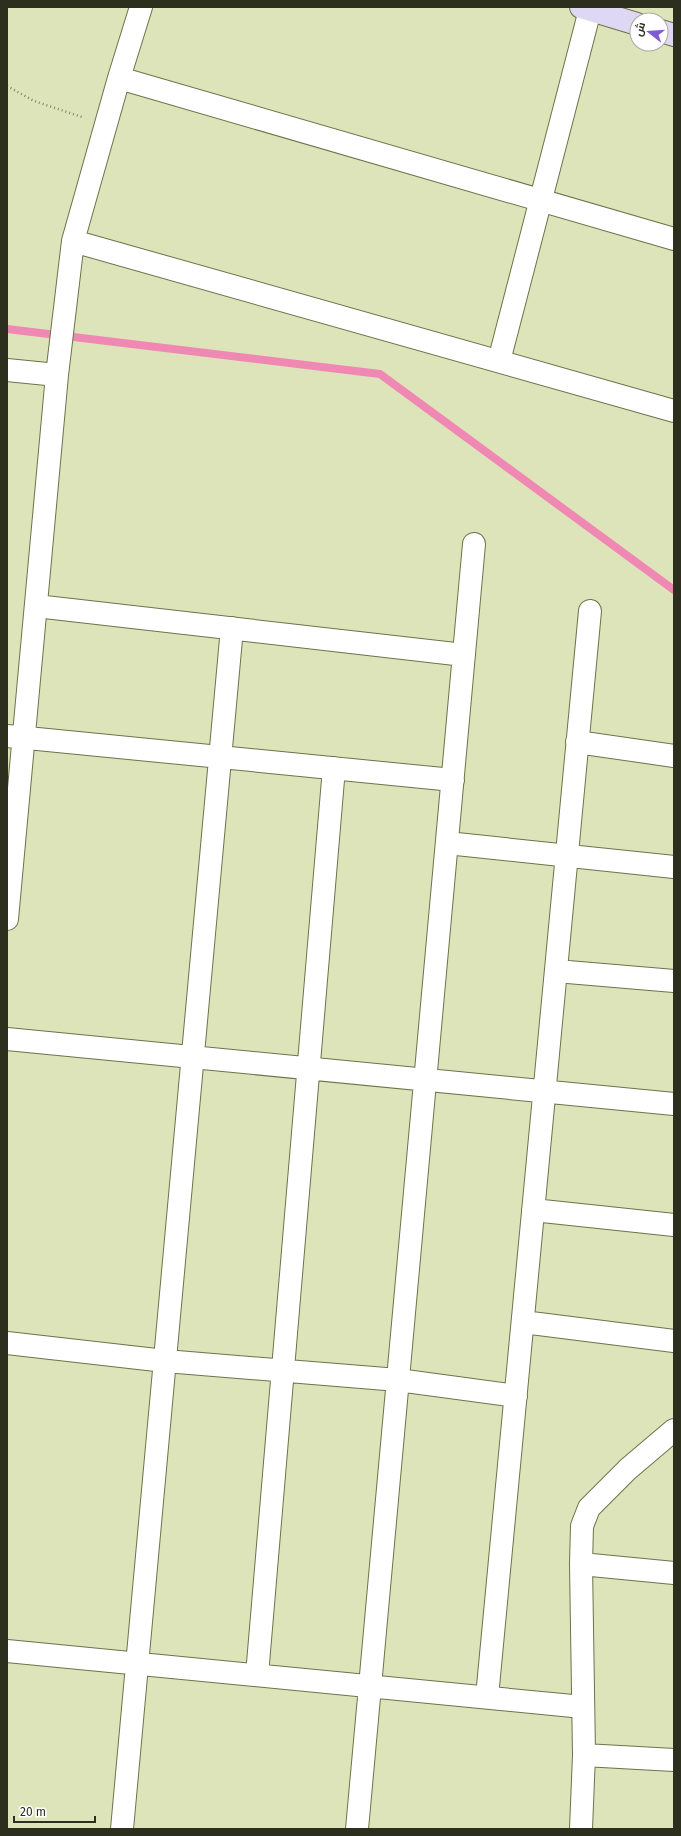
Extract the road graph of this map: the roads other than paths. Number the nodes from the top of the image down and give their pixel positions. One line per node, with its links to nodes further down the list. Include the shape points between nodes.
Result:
1 (141, 7): 4 (street)
2 (585, 9): 3 (street); 5 (street)
3 (629, 22)
4 (119, 78): 5 (street); 7 (street)
5 (540, 200): 6 (street); 8 (street)
6 (674, 239)
7 (73, 241): 8 (street); 9 (street)
8 (499, 361): 11 (street)
9 (58, 365): 10 (street); 13 (street)
10 (7, 370)
11 (674, 411)
12 (474, 544): 16 (street)
13 (36, 606): 15 (street); 17 (street)
14 (590, 611): 18 (street)
15 (232, 628): 16 (street); 20 (street)
16 (464, 655): 22 (street)
17 (16, 737): 20 (street); 26 (street)
18 (577, 742): 19 (street); 24 (street)
19 (674, 756)
20 (220, 757): 21 (street); 30 (street)
21 (334, 768): 22 (street); 31 (street)
22 (453, 780): 23 (street)
23 (447, 843): 24 (street); 32 (street)
24 (567, 855): 25 (street); 27 (street)
25 (674, 867)
26 (7, 919)
27 (556, 971): 28 (street); 33 (street)
28 (674, 981)
29 (7, 1039): 30 (street)
30 (192, 1057): 31 (street); 40 (street)
31 (308, 1068): 32 (street); 41 (street)
32 (425, 1080): 33 (street); 42 (street)
33 (544, 1091): 34 (street); 35 (street)
34 (674, 1104)
35 (533, 1210): 36 (street); 37 (street)
36 (674, 1225)
37 (523, 1322): 38 (street); 43 (street)
38 (674, 1341)
39 (7, 1343): 40 (street)
40 (165, 1361): 41 (street); 48 (street)
41 (283, 1371): 42 (street); 49 (street)
42 (398, 1380): 43 (street); 50 (street)
43 (516, 1396): 51 (street)
44 (674, 1430): 45 (street, via 628,1469 589,1508 582,1526)
45 (581, 1564): 46 (street); 52 (street)
46 (674, 1573)
47 (7, 1651): 48 (street)
48 (137, 1664): 49 (street); 55 (street)
49 (257, 1675): 50 (street)
50 (370, 1686): 51 (street); 56 (street)
51 (487, 1697): 52 (street)
52 (583, 1707): 53 (street)
53 (584, 1755): 54 (street); 57 (street)
54 (674, 1760)
55 (122, 1829)
56 (357, 1829)
57 (582, 1829)

